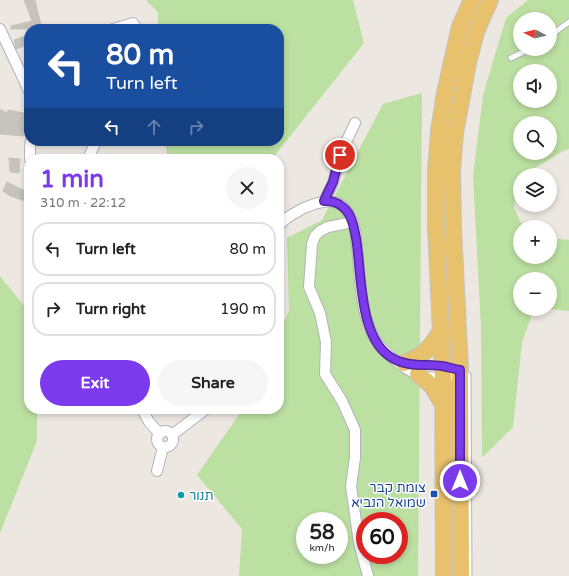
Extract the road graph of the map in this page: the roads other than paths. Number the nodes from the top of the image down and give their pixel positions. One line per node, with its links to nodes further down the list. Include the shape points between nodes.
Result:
1 (472, 0): 15 (main road, via 460,26 439,131 436,179)
2 (490, 0): 13 (main road, via 476,32 455,133 452,171)
3 (569, 22): 4 (lane)
4 (557, 31)
5 (2, 35): 8 (street)
6 (515, 56): 7 (lane)
7 (511, 58)
8 (24, 81)
9 (356, 123): 10 (street, via 340,155 333,182)
10 (324, 201): 11 (street, via 293,214); 12 (street, via 339,204)
11 (284, 222)
12 (353, 222): 16 (street, via 365,313 371,332 383,350); 27 (street, via 328,227 315,236 312,244 309,287 320,313 326,342 325,374 342,401 355,430 351,486 358,536)
13 (456, 294): 14 (lane); 17 (main road)
14 (464, 328)
15 (441, 330): 16 (main road, via 426,351 415,359); 18 (main road)
16 (399, 361): 18 (street); 19 (street)
17 (464, 368): 18 (street); 29 (main road); 30 (lane)
18 (442, 372): 19 (street, via 433,377); 20 (main road)
19 (418, 374): 20 (main road, via 432,386)
20 (443, 406): 28 (main road)
21 (145, 414): 23 (street)
22 (199, 414): 24 (street)
23 (160, 434): 24 (street, via 165,432); 25 (street, via 158,441)
24 (172, 435): 25 (street, via 170,445)
25 (162, 447): 26 (street)
26 (157, 471)
27 (368, 576)
28 (444, 576)
29 (461, 576)
30 (469, 576)

